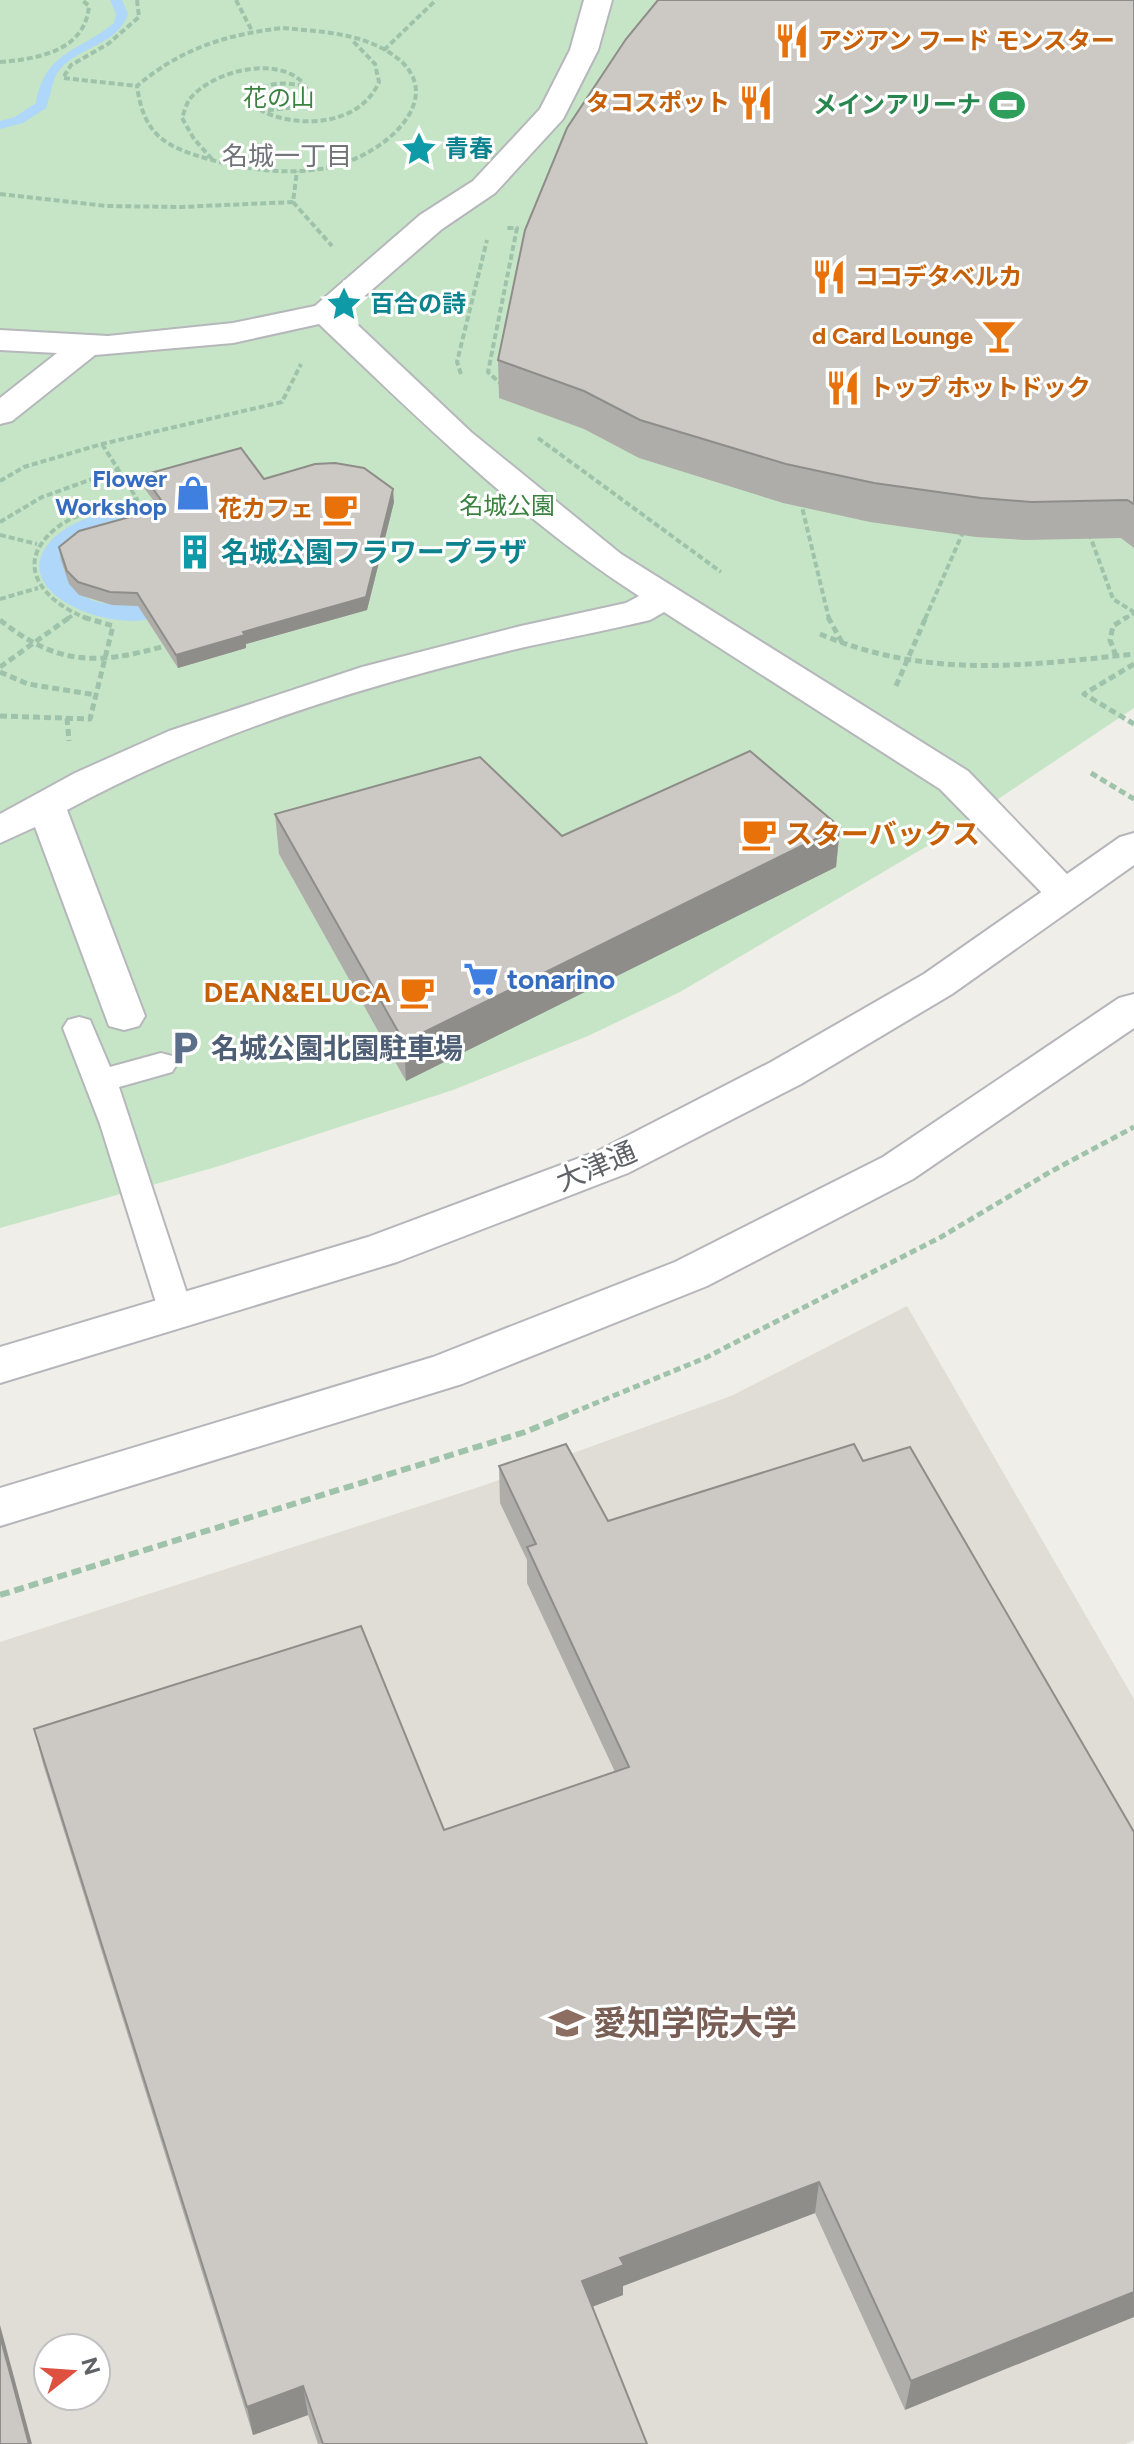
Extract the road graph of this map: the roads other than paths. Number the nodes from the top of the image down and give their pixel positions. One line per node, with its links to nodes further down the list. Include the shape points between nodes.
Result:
1 (598, 0): 2 (street, via 584,50 553,113 484,187 431,222)
2 (326, 313): 4 (street, via 233,333); 6 (street, via 459,439 609,561)
3 (0, 340): 4 (street)
4 (87, 345): 5 (street)
5 (0, 414)
6 (664, 597): 7 (street, via 637,612 389,671 294,701 182,739); 10 (street, via 954,780)
7 (46, 804): 8 (street); 12 (street)
8 (3, 825)
9 (1134, 846): 10 (street, 大津通)
10 (1066, 894): 16 (street, 大津通, via 938,984 786,1073 613,1162 381,1250)
11 (1134, 1008): 18 (street, via 898,1168 691,1274 446,1371)
12 (124, 1016)
13 (79, 1028): 15 (lane)
14 (161, 1064): 15 (lane)
15 (100, 1081): 16 (lane)
16 (176, 1312): 17 (street, 大津通)
17 (0, 1365)
18 (0, 1507)

